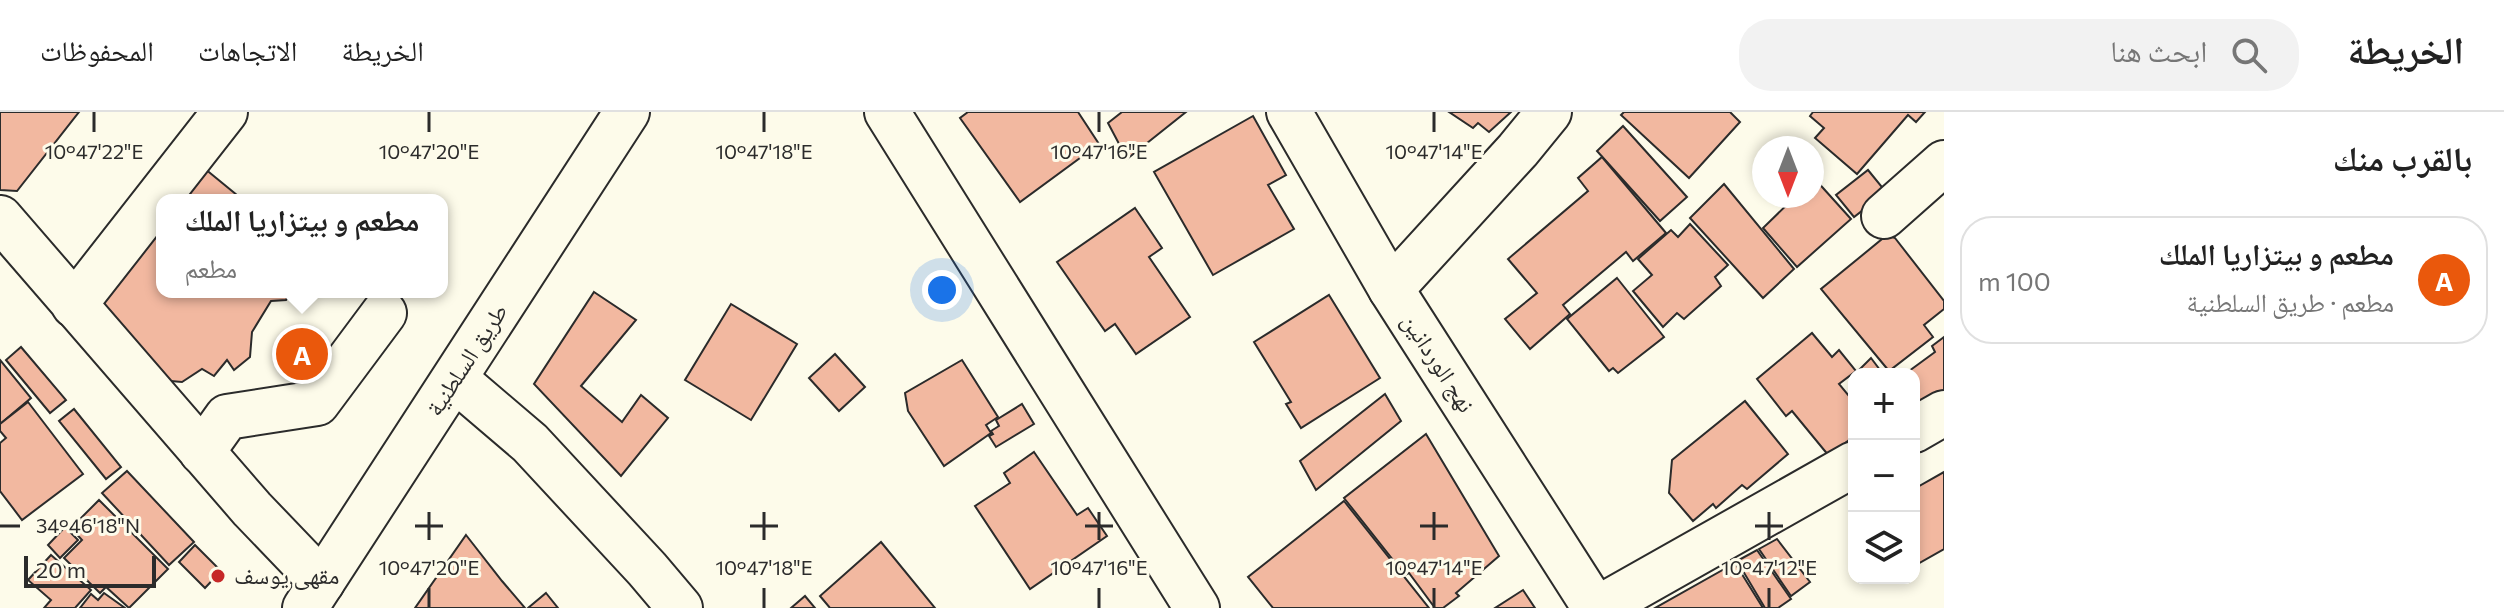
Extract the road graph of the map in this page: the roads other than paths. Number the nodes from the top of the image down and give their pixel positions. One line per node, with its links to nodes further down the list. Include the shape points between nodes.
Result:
1 (225, 112): 7 (street)
2 (627, 112): 14 (street, طريق السلطنية)
3 (887, 112): 21 (street)
4 (1289, 112): 11 (street, نهج الوردانين)
5 (1549, 112): 11 (street)
6 (1944, 163): 9 (street)
7 (161, 194)
8 (156, 200): 12 (street)
9 (1884, 216)
10 (0, 218): 12 (street)
11 (1391, 289): 22 (street, نهج الوردانين)
12 (74, 305): 17 (street)
13 (384, 313): 17 (street, via 317,403 227,417)
14 (455, 379): 19 (street, طريق السلطنية); 20 (street, via 530,443)
15 (1944, 413): 16 (street)
16 (1920, 427)
17 (202, 452): 19 (street, via 252,509)
18 (1848, 467): 22 (street)
19 (314, 595)
20 (680, 608)
21 (1197, 608)
22 (1597, 608)

